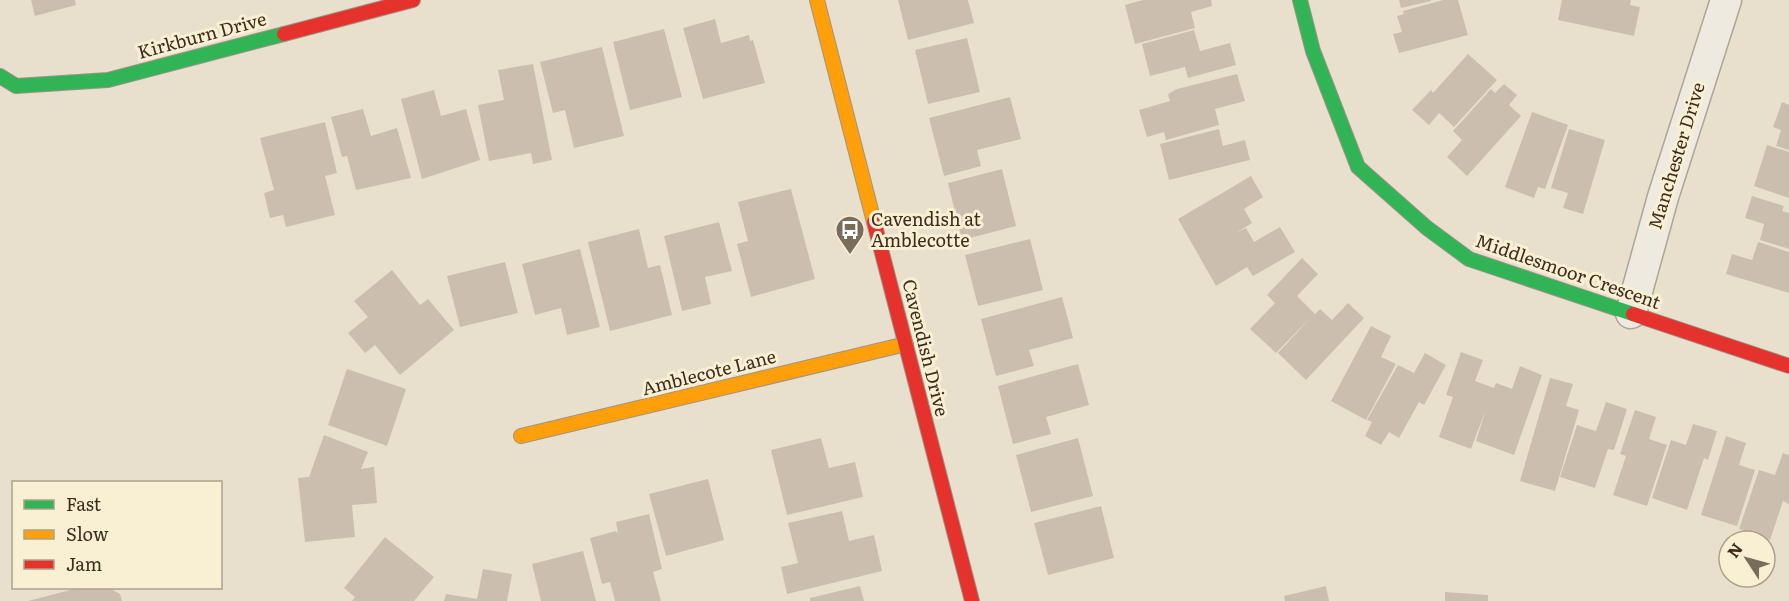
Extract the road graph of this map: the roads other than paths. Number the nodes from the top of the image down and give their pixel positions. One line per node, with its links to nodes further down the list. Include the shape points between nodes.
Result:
1 (413, 0): 5 (street, Kirkburn Drive)
2 (817, 0): 8 (street, Cavendish Drive)
3 (1300, 0): 7 (street, Middlesmoor Crescent, via 1313,51 1358,167 1426,228 1469,259)
4 (1726, 0): 7 (street, Manchester Drive, via 1663,197)
5 (363, 6): 6 (street, Kirkburn Drive, via 108,80 16,87)
6 (0, 76)
7 (1632, 314): 9 (street, Middlesmoor Crescent)
8 (906, 344): 10 (street, Amblecote Lane); 11 (street, Cavendish Drive)
9 (1789, 366)
10 (521, 436)
11 (972, 601)

